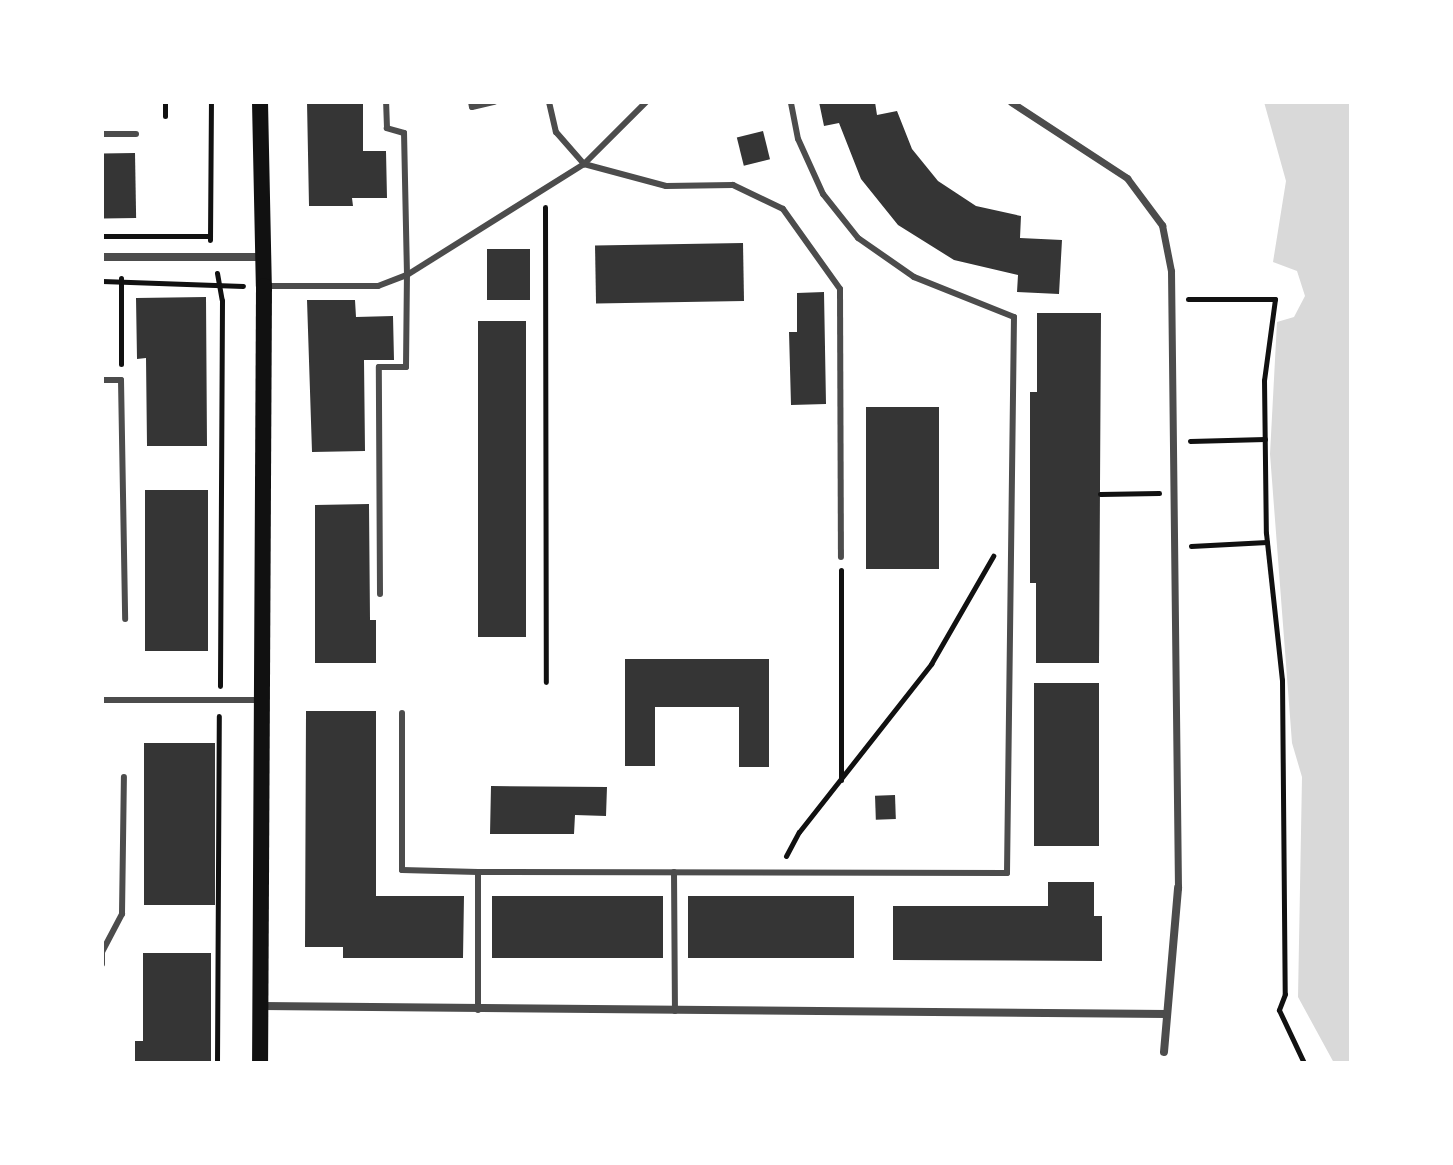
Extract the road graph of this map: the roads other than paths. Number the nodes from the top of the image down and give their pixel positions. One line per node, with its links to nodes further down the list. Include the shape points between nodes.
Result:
1 (260, 102): 13 (main road)
2 (386, 102): 14 (lane, via 387,128 404,133)
3 (471, 102): 4 (lane, via 472,107)
4 (494, 102)
5 (549, 102): 11 (lane, via 556,132)
6 (646, 102): 11 (lane)
7 (791, 102): 25 (lane, via 798,139 823,194 858,238 914,277 1014,317 1007,873)
8 (1011, 102): 26 (street, via 1127,178 1162,225 1171,271)
9 (102, 134): 10 (lane)
10 (136, 134)
11 (584, 164): 14 (lane); 17 (lane, via 666,186 733,185 783,209 840,289)
12 (102, 257): 13 (street)
13 (264, 257): 15 (main road)
14 (407, 275): 15 (lane, via 378,286); 18 (lane, via 406,367 379,367)
15 (264, 286): 21 (main road)
16 (102, 380): 19 (lane, via 121,380)
17 (841, 557)
18 (380, 594)
19 (125, 619)
20 (102, 700): 21 (lane)
21 (264, 700): 28 (main road)
22 (402, 713): 24 (lane, via 402,870)
23 (124, 777): 27 (lane, via 122,914 102,952)
24 (478, 872): 25 (lane); 29 (lane)
25 (674, 872): 30 (lane)
26 (1178, 888): 31 (street)
27 (102, 964)
28 (262, 1006): 29 (street); 33 (main road)
29 (478, 1010): 30 (street)
30 (675, 1011): 31 (street)
31 (1167, 1014): 32 (street)
32 (1164, 1052): 34 (street)
33 (260, 1063)
34 (1163, 1063)

